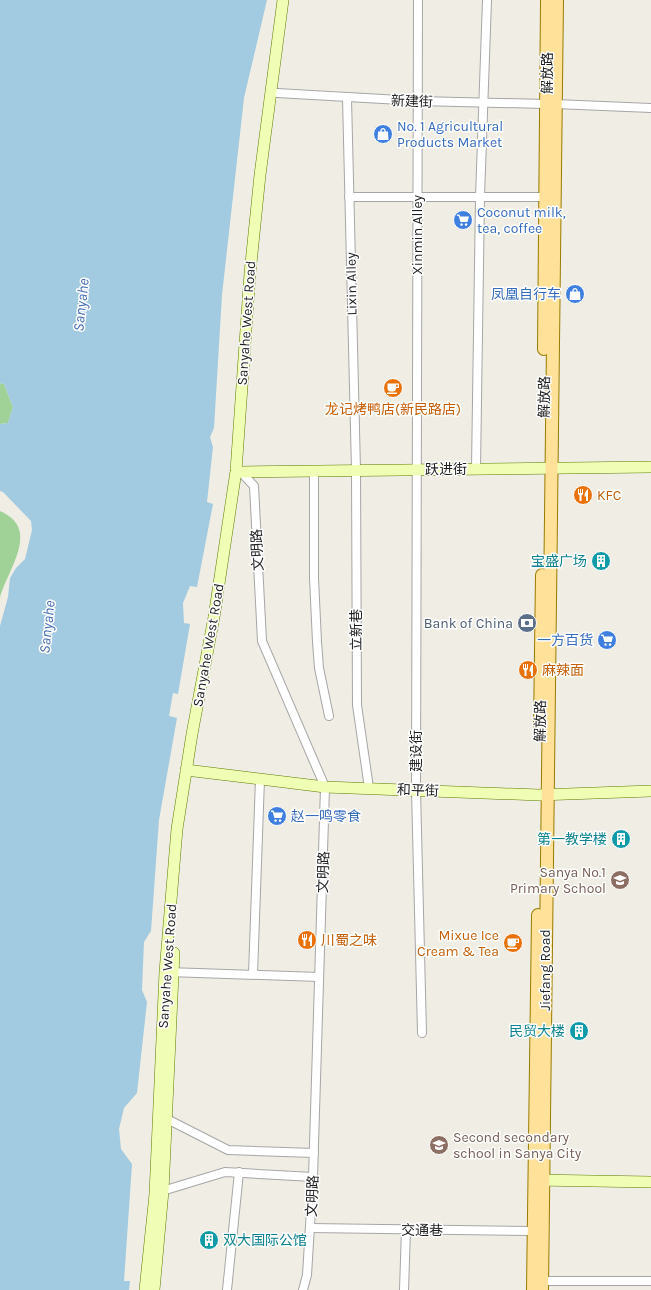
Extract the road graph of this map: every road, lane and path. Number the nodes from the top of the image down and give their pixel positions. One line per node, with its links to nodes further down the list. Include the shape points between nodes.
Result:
1 (283, 0): 25 (main road, Sanyahe West Road, via 250,272 236,471)
2 (289, 0): 7 (main road, Sanyahe West Road)
3 (418, 0): 9 (street, Xinmin Alley)
4 (487, 0): 10 (street)
5 (547, 0): 11 (main road, 解放路)
6 (556, 0): 11 (main road, 解放路)
7 (278, 93): 8 (street, 新建街); 23 (main road, Sanyahe West Road, via 255,272)
8 (347, 98): 9 (street, 新建街); 14 (street, Lixin Alley)
9 (418, 101): 10 (street, 新建街); 13 (street, Xinmin Alley)
10 (484, 102): 11 (street, 新建街); 15 (street)
11 (551, 104): 12 (street, 新建街); 16 (main road, 解放路); 19 (main road, 解放路)
12 (651, 108)
13 (417, 196): 14 (street); 15 (street); 21 (street, Xinmin Alley)
14 (349, 197): 20 (street, Lixin Alley)
15 (480, 197): 16 (street); 18 (street)
16 (546, 197): 19 (main road, 解放路)
17 (651, 467): 19 (main road, 跃进街)
18 (476, 469): 19 (main road, 跃进街); 21 (main road, 跃进街)
19 (547, 469): 31 (main road, 解放路)
20 (356, 470): 21 (main road, 跃进街); 22 (main road, 跃进街); 28 (street, 立新巷, via 357,706)
21 (416, 470): 29 (street, 建设街)
22 (314, 471): 23 (main road, 跃进街); 24 (street, via 317,642 319,668)
23 (241, 472): 25 (main road, Sanyahe West Road, via 232,542); 27 (street, 文明路, via 254,486 262,641)
24 (329, 716)
25 (189, 770): 26 (main road, 和平街); 32 (main road, Sanyahe West Road, via 177,829)
26 (260, 779): 27 (main road, 和平街); 33 (street)
27 (325, 787): 28 (main road, 和平街); 34 (street, 文明路)
28 (369, 788): 29 (main road, 和平街)
29 (416, 790): 31 (main road, 和平街); 35 (street, 建设街)
30 (651, 791): 31 (main road, 和平街)
31 (543, 794): 41 (main road, Jiefang Road)
32 (169, 972): 33 (street); 36 (main road, Sanyahe West Road)
33 (253, 974): 34 (street)
34 (319, 977): 37 (street, 文明路)
35 (422, 1033)
36 (162, 1117): 37 (street, via 228,1150); 43 (main road, Sanyahe West Road)
37 (314, 1153): 40 (street, 文明路)
38 (239, 1172): 40 (street); 43 (street, via 225,1172); 51 (street)
39 (651, 1175): 41 (main road)
40 (313, 1177): 44 (street, 文明路)
41 (539, 1177): 42 (main road); 46 (main road, Jiefang Road); 48 (main road, Jiefang Road)
42 (651, 1182)
43 (159, 1193): 49 (main road, Sanyahe West Road); 50 (main road, Sanyahe West Road)
44 (310, 1228): 45 (street, 交通巷); 52 (street, 文明路, via 307,1275)
45 (406, 1229): 46 (street, 交通巷); 53 (street)
46 (534, 1231): 48 (main road, Jiefang Road)
47 (651, 1281): 48 (street)
48 (539, 1287)
49 (145, 1290)
50 (154, 1290)
51 (227, 1290)
52 (303, 1290)
53 (404, 1290)

